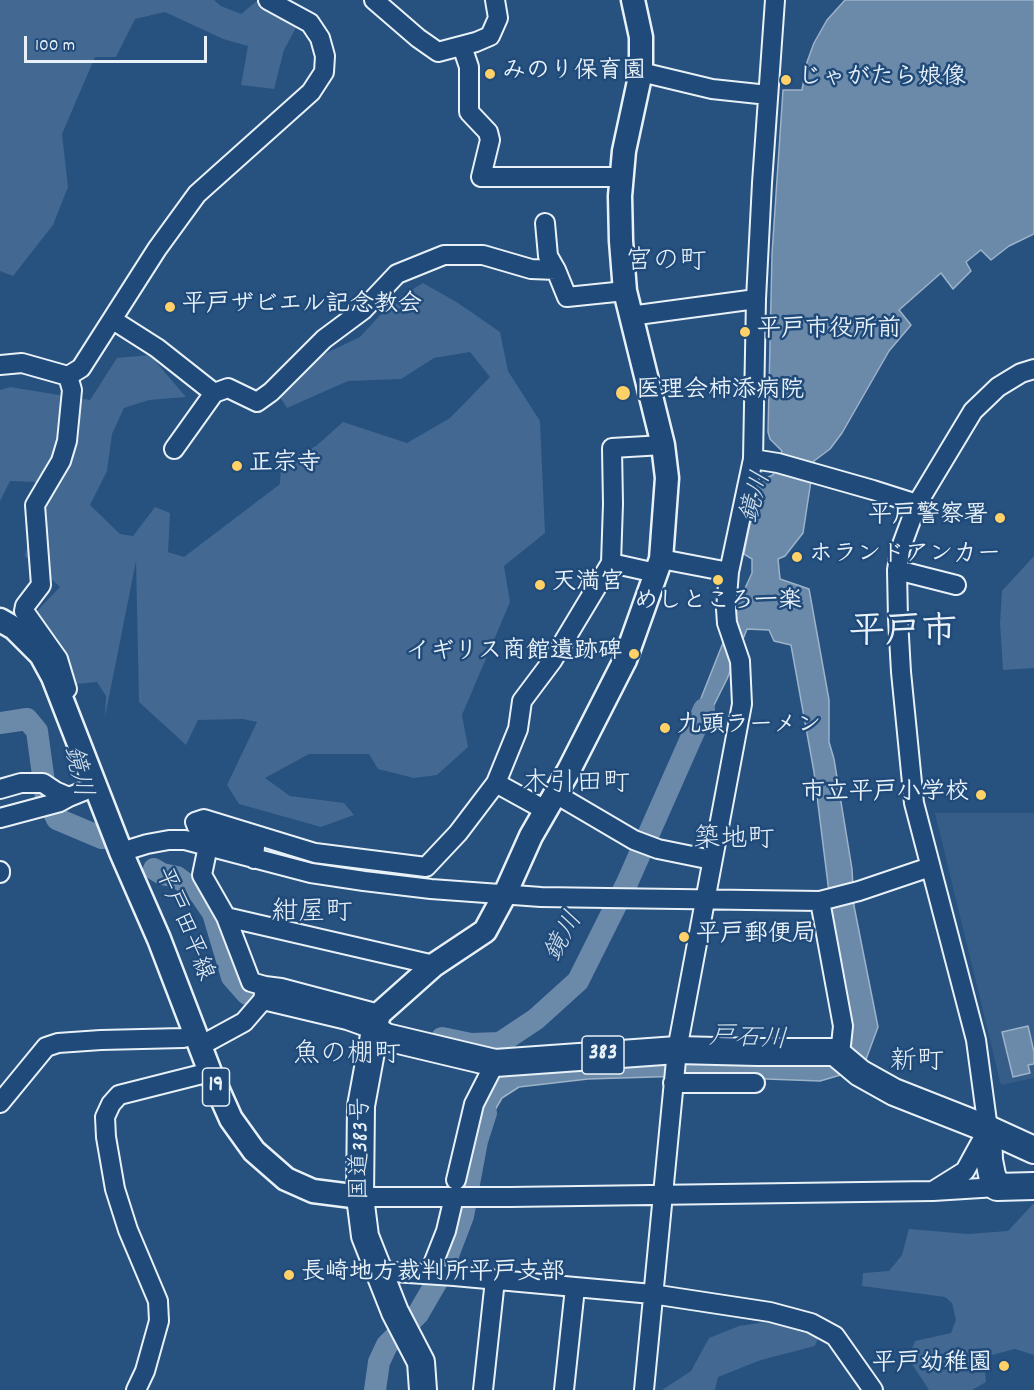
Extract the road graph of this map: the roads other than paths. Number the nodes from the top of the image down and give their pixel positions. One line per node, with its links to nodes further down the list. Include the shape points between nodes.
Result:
1 (268, 0): 15 (street, via 310,23 320,38 324,72 311,92 197,194)
2 (374, 0): 6 (street, via 438,51)
3 (495, 0): 6 (street, via 498,18 490,36)
4 (633, 0): 7 (main road, via 641,37)
5 (776, 0): 8 (street)
6 (462, 46): 9 (street, via 469,67 469,112 488,132 490,140 481,177)
7 (641, 72): 8 (street, via 712,89); 9 (main road)
8 (768, 95): 13 (street)
9 (622, 177): 12 (main road)
10 (545, 223): 11 (street, via 548,256)
11 (556, 270): 12 (street, via 567,297); 19 (street, via 531,269 483,255 444,255 397,274 363,310 324,339 256,402 228,388)
12 (625, 291): 14 (main road)
13 (756, 298): 14 (street); 22 (street)
14 (630, 316): 20 (main road)
15 (113, 320): 18 (street, via 81,368); 19 (street, via 157,348)
16 (0, 365): 18 (street, via 22,363)
17 (1034, 369): 23 (street, via 998,387 973,411)
18 (68, 376): 30 (street, via 72,390 67,441 61,461 34,505 41,585 24,611 58,659 69,695)
19 (214, 393): 21 (street)
20 (663, 444): 24 (street, via 612,448); 25 (main road, via 667,478)
21 (174, 449)
22 (753, 459): 23 (street); 27 (street)
23 (916, 504): 26 (street)
24 (610, 563): 25 (street); 31 (street, via 552,661 522,701 518,729)
25 (659, 566): 27 (street); 35 (main road, via 625,660)
26 (897, 570): 28 (street); 41 (street, via 909,764)
27 (729, 572): 40 (street, via 727,623 740,661 742,704)
28 (956, 585)
29 (0, 620): 30 (main road, 平戸田平線 / 19, via 14,628 41,655)
30 (65, 707): 32 (main road, 平戸田平線 / 19)
31 (496, 783): 35 (street); 39 (street, via 426,867 315,853 204,819 195,822 197,827 255,847)
32 (96, 786): 34 (street); 38 (main road, 平戸田平線 / 19)
33 (0, 789): 34 (street, via 21,783)
34 (55, 796): 36 (street)
35 (550, 801): 40 (street, via 658,849); 42 (main road)
36 (0, 818)
37 (208, 846): 38 (street, via 169,840); 39 (street); 45 (street, via 202,875)
38 (121, 852): 49 (main road, 平戸田平線 / 19)
39 (254, 860): 42 (street, via 364,881)
40 (712, 860): 43 (street)
41 (930, 867): 44 (street); 57 (street, via 975,1040)
42 (505, 894): 43 (street); 46 (main road, via 485,931)
43 (706, 900): 44 (street); 50 (street)
44 (820, 901): 51 (street, via 843,1026 841,1045)
45 (226, 917): 46 (street); 47 (street, via 250,982)
46 (434, 965): 48 (main road)
47 (264, 992): 48 (street, via 336,1017); 49 (street, via 244,1022)
48 (377, 1022): 52 (highway, 383, via 386,1037); 64 (highway, 国道383号, via 361,1106)
49 (198, 1040): 53 (main road, 平戸田平線 / 19); 56 (street, via 58,1043 46,1047)
50 (677, 1050): 51 (highway, 383); 52 (highway, 383); 54 (street)
51 (835, 1052): 57 (highway, via 894,1092)
52 (495, 1063): 61 (street, via 474,1104)
53 (210, 1072): 64 (main road, 平戸田平線 / 19, via 231,1119 254,1150 286,1179 313,1191); 70 (street, via 119,1095 105,1117 115,1189 158,1301 159,1321)
54 (674, 1080): 55 (street); 63 (street)
55 (755, 1083)
56 (0, 1103)
57 (988, 1129): 58 (highway); 60 (highway, via 989,1160); 62 (street, via 965,1171)
58 (1034, 1150)
59 (1034, 1186): 60 (highway)
60 (997, 1187): 62 (street)
61 (455, 1188): 63 (street, via 478,1197); 64 (street); 66 (street, via 446,1231)
62 (933, 1191): 63 (street)
63 (663, 1195): 69 (street)
64 (360, 1197): 65 (highway, 国道383号, via 365,1236)
65 (378, 1271): 66 (street); 71 (highway, 国道383号, via 421,1362)
66 (429, 1274): 67 (street)
67 (495, 1280): 68 (street); 72 (street)
68 (574, 1288): 69 (street); 73 (street)
69 (652, 1294): 74 (street); 75 (street, via 770,1312 810,1323 835,1336)
70 (136, 1390)
71 (423, 1390)
72 (483, 1390)
73 (564, 1390)
74 (644, 1390)
75 (873, 1390)

